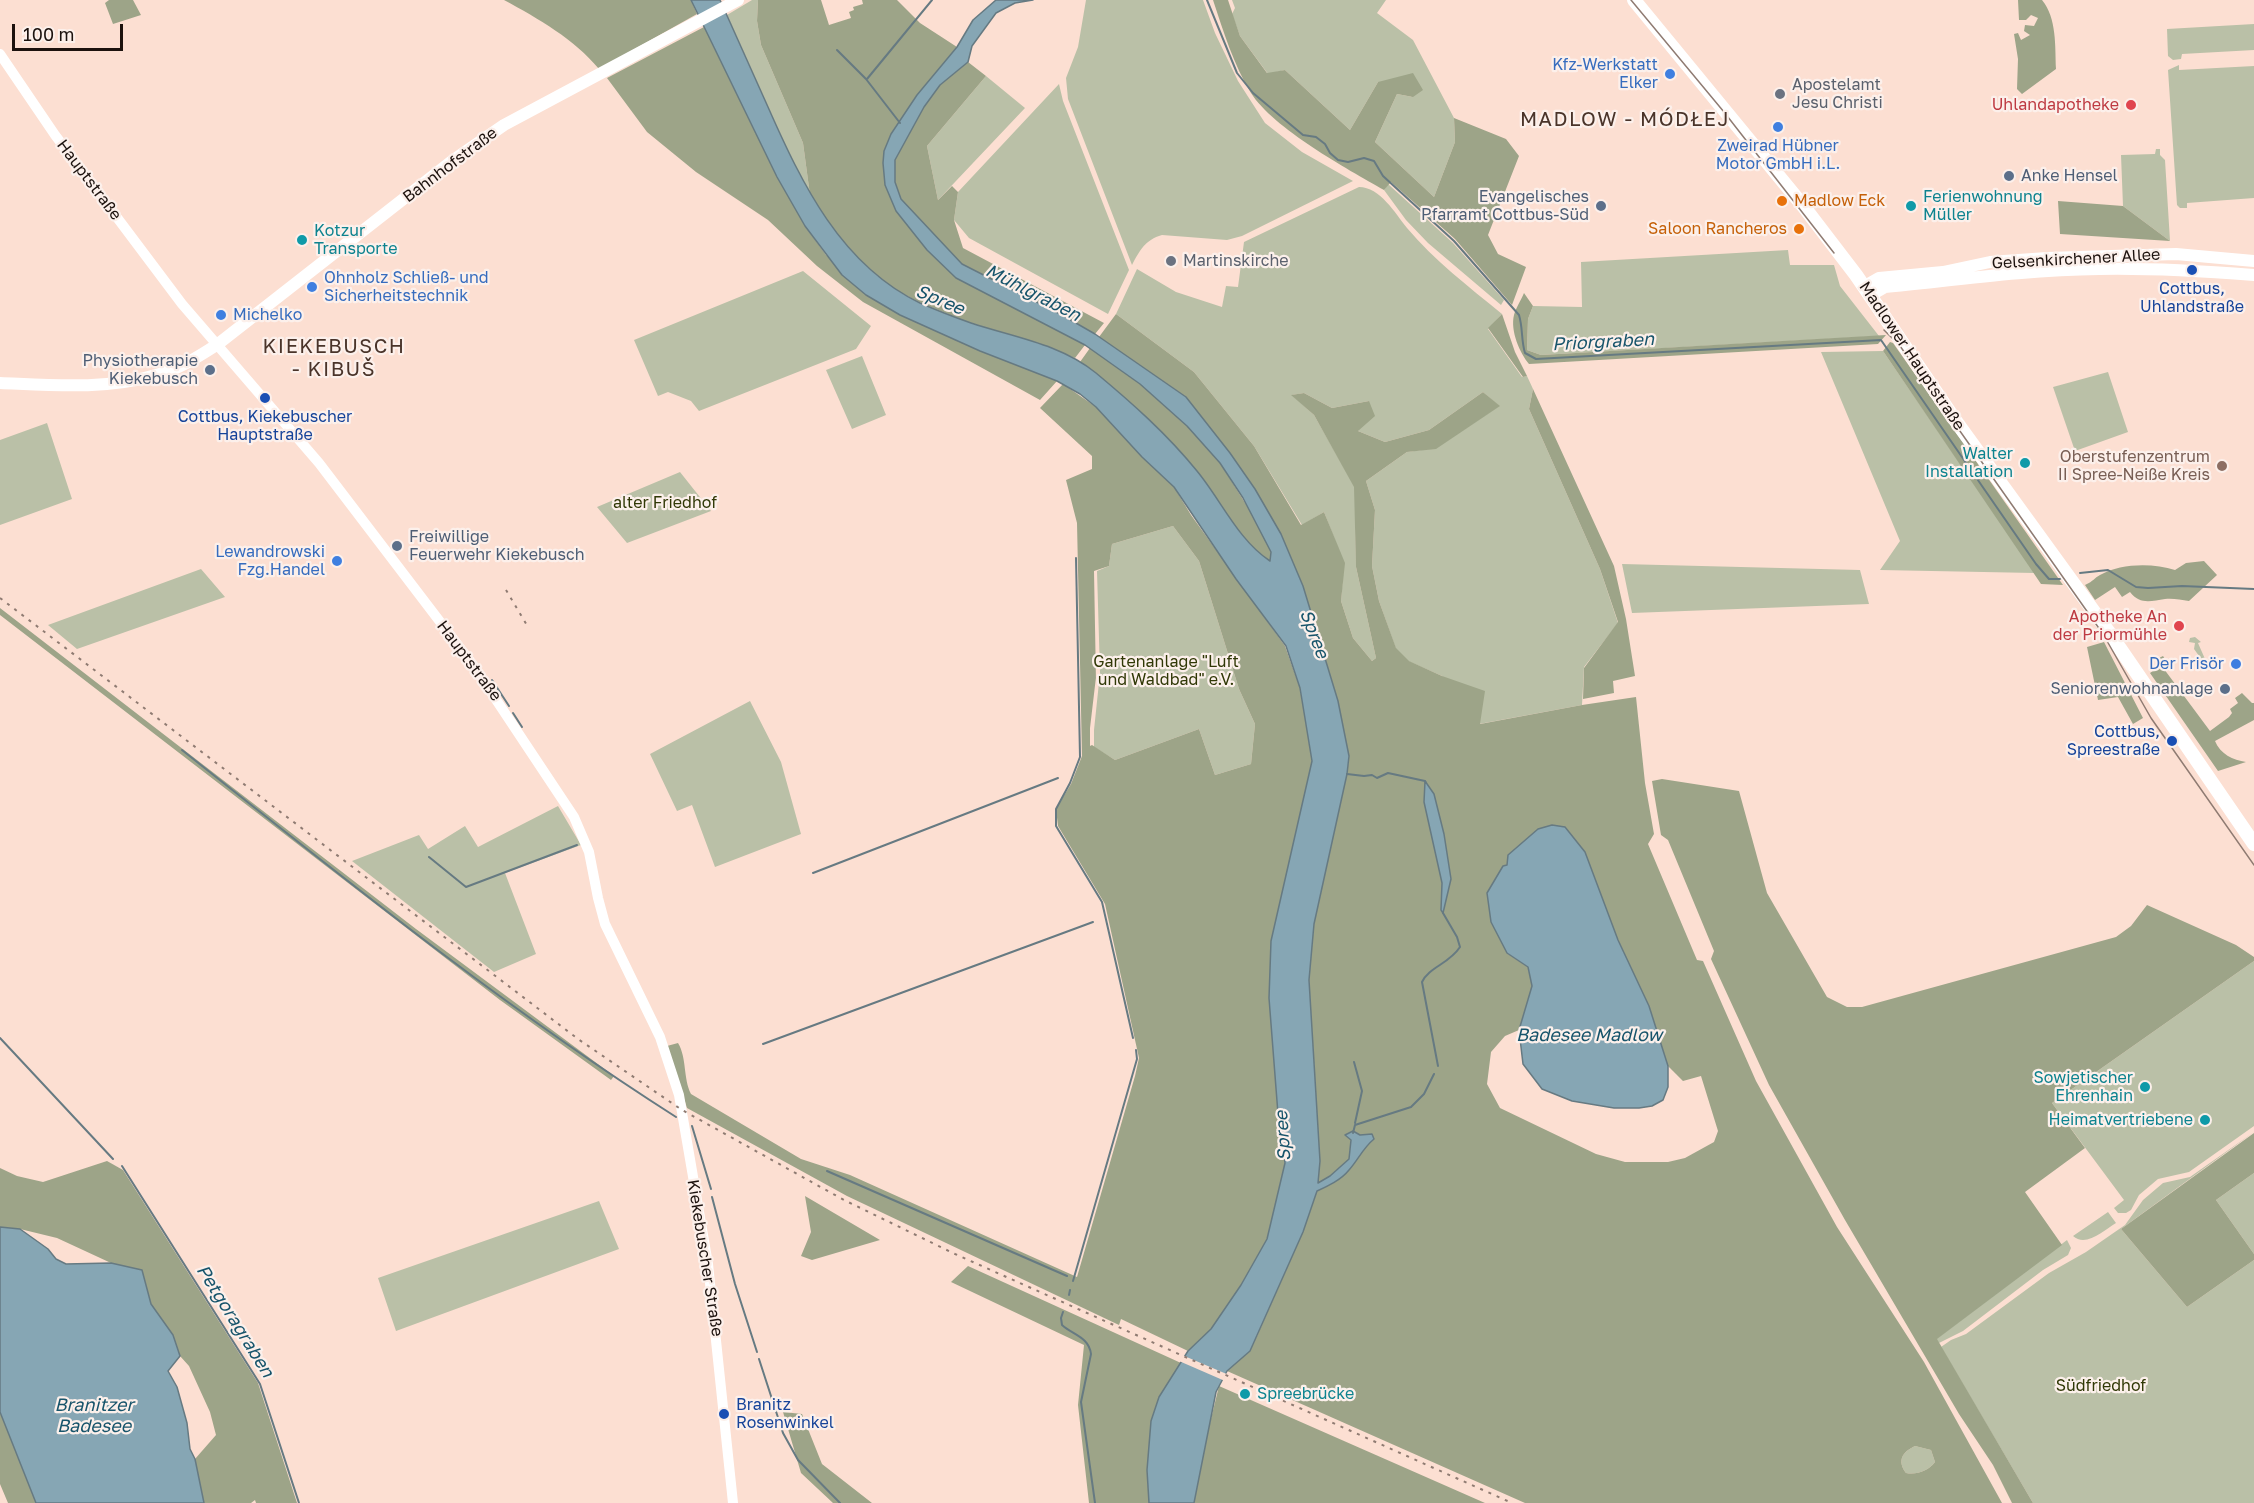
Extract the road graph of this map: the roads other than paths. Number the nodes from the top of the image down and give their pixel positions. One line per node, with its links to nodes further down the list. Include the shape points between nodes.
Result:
1 (738, 0): 7 (main road, Bahnhofstraße, via 504,125 452,161)
2 (1634, 0): 6 (main road, Madlower Hauptstraße)
3 (0, 54): 7 (street, Hauptstraße, via 55,135 182,304)
4 (2254, 261): 6 (main road, Gelsenkirchener Allee, via 2176,254 1990,262 1943,272 1879,278)
5 (2254, 275): 6 (main road, Gelsenkirchener Allee, via 2098,269 1991,276)
6 (1868, 291): 9 (main road, Madlower Hauptstraße)
7 (218, 344): 8 (main road, Bahnhofstraße, via 174,369 139,380); 10 (street, Hauptstraße, via 319,463 473,665 574,817 589,852 605,924)
8 (0, 383)
9 (2254, 844)
10 (651, 1018): 11 (street, Kiekebuscher Straße, via 679,1095 698,1199 718,1339)
11 (733, 1503)

